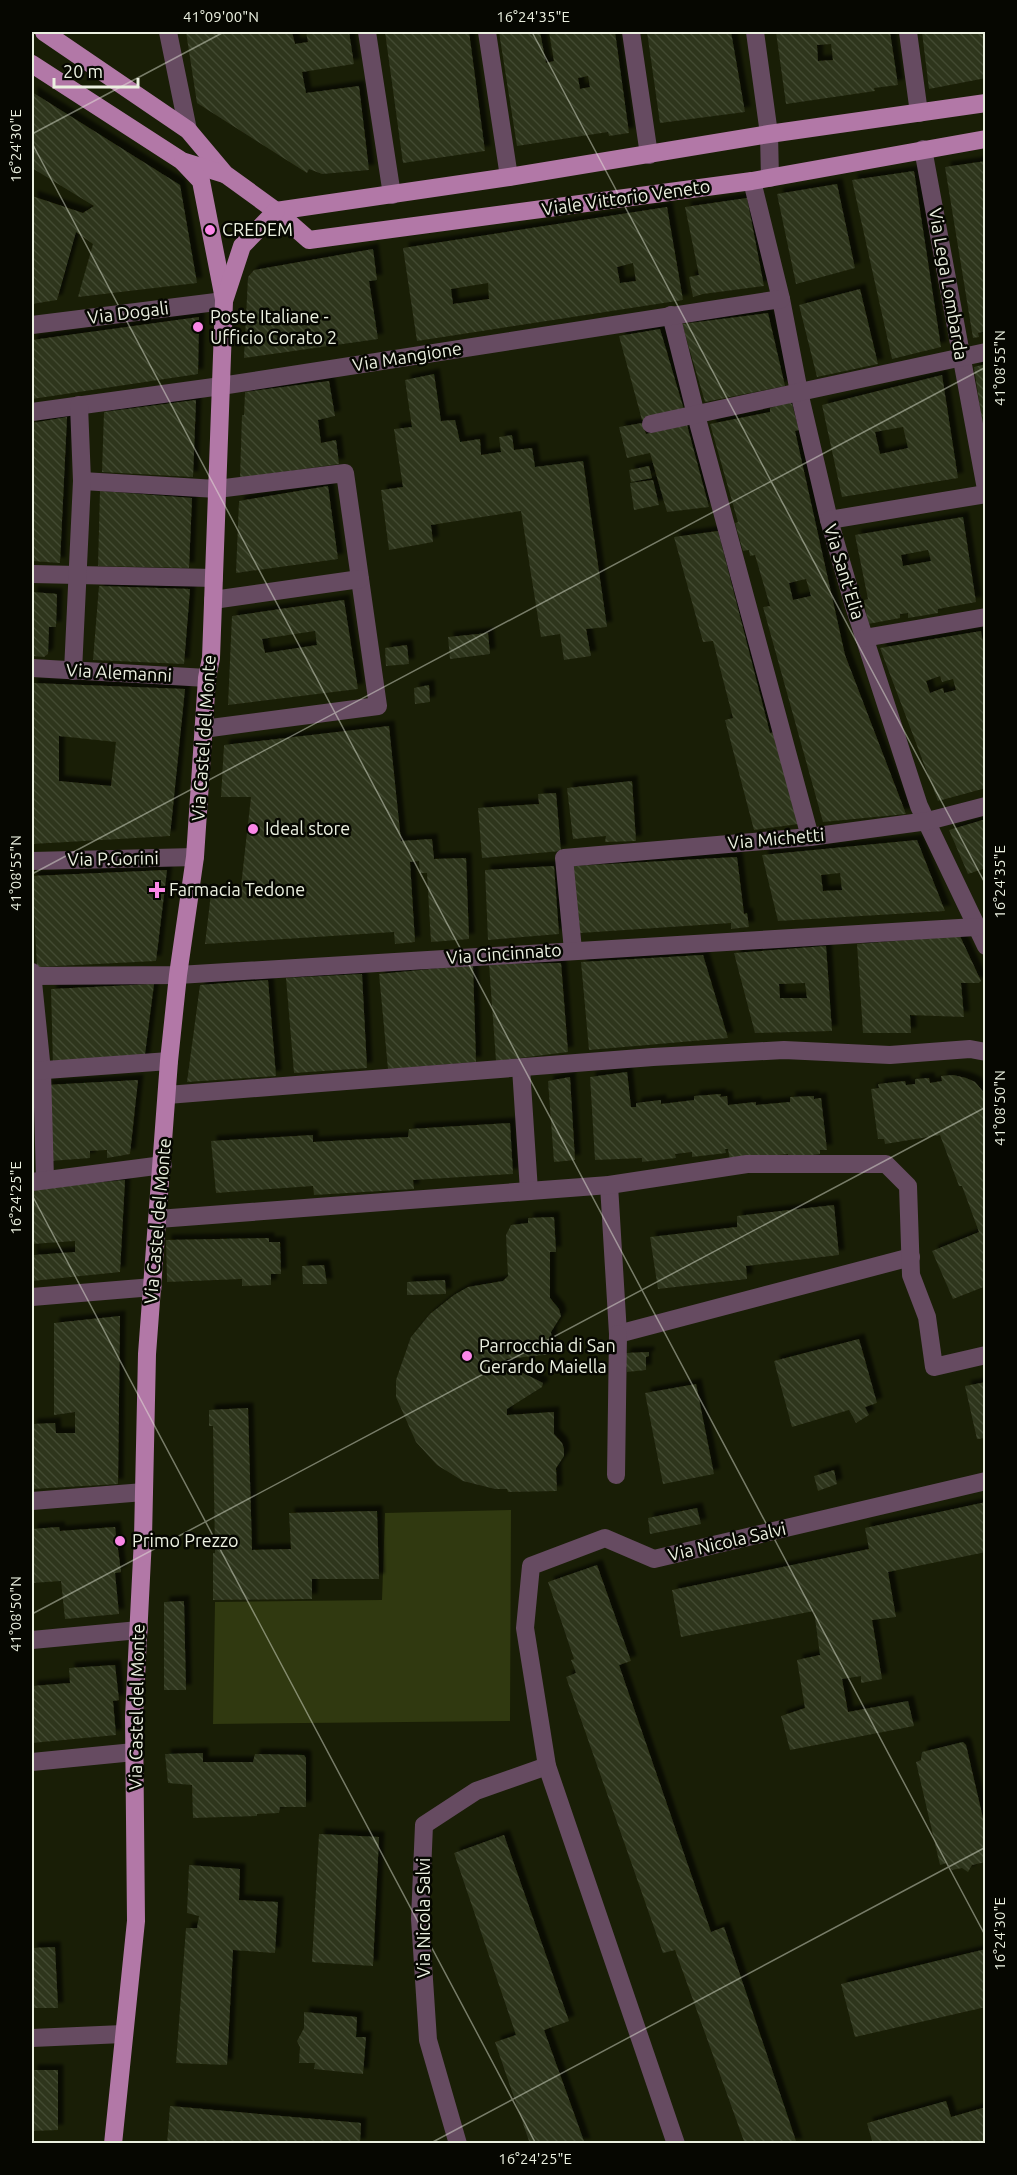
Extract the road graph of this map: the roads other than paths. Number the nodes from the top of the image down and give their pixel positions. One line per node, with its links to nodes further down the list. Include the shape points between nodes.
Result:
1 (44, 32): 11 (main road, Viale Vittorio Veneto)
2 (168, 32): 11 (street)
3 (367, 32): 20 (street)
4 (487, 32): 18 (street)
5 (632, 32): 15 (street)
6 (755, 32): 12 (street, Via Sant'Elia)
7 (908, 32): 10 (street)
8 (32, 64): 16 (main road)
9 (986, 104): 10 (main road)
10 (919, 113): 12 (main road)
11 (188, 130): 17 (main road, Viale Vittorio Veneto)
12 (769, 134): 15 (main road); 19 (street, Via Sant'Elia)
13 (986, 139): 14 (main road, Viale Vittorio Veneto)
14 (923, 149): 19 (main road, Viale Vittorio Veneto); 27 (street, Via Lega Lombarda)
15 (649, 155): 18 (main road)
16 (182, 160): 17 (main road); 23 (main road, Via Castel del Monte, via 201,182)
17 (225, 174): 21 (main road, Viale Vittorio Veneto)
18 (509, 177): 20 (main road)
19 (761, 180): 21 (main road, Viale Vittorio Veneto, via 309,240); 22 (street, Via Sant'Elia)
20 (392, 195): 21 (main road)
21 (276, 211): 23 (main road, Via Castel del Monte, via 242,246)
22 (781, 298): 24 (street, Via Mangione); 29 (street, Via Sant'Elia)
23 (224, 301): 25 (street, Via Dogali); 28 (main road, Via Castel del Monte)
24 (671, 315): 28 (street, Via Mangione); 32 (street)
25 (32, 325)
26 (986, 352): 27 (street)
27 (961, 357): 29 (street); 36 (street, Via Lega Lombarda)
28 (221, 386): 30 (street, Via Mangione); 35 (main road, Via Castel del Monte)
29 (799, 392): 32 (street); 38 (street, Via Sant'Elia)
30 (80, 405): 31 (street, Via Mangione); 34 (street)
31 (32, 412)
32 (696, 415): 33 (street); 52 (street)
33 (651, 424)
34 (82, 481): 35 (street); 40 (street)
35 (217, 489): 41 (main road, Via Castel del Monte); 42 (street, via 345,472)
36 (986, 489)
37 (986, 494): 38 (street)
38 (829, 520): 45 (street, Via Sant'Elia)
39 (32, 574): 40 (street)
40 (77, 576): 41 (street); 47 (street)
41 (214, 578): 43 (main road, Via Castel del Monte)
42 (360, 579): 43 (street); 49 (street, via 378,706)
43 (213, 600): 48 (main road, Via Castel del Monte)
44 (986, 616): 45 (street)
45 (864, 638): 51 (street, Via Sant'Elia, via 919,806)
46 (32, 668): 47 (street, Via Alemanni)
47 (73, 671): 48 (street, Via Alemanni)
48 (207, 678): 49 (main road, Via Castel del Monte)
49 (203, 729): 53 (main road, Via Castel del Monte)
50 (986, 806): 51 (street, Via Michetti)
51 (928, 821): 52 (street, Via Michetti); 55 (street, Via Sant'Elia)
52 (810, 837): 57 (street, Via Michetti, via 564,858)
53 (195, 857): 54 (street, Via P.Gorini); 59 (main road, Via Castel del Monte)
54 (32, 861)
55 (976, 927): 56 (street, Via Sant'Elia); 57 (street, Via Cincinnato)
56 (986, 946)
57 (573, 950): 59 (street, Via Cincinnato)
58 (32, 972): 60 (street)
59 (178, 975): 60 (street, Via Cincinnato); 62 (main road, Via Castel del Monte)
60 (32, 976): 64 (street)
61 (986, 1052): 63 (street, via 970,1049 890,1055 784,1050)
62 (169, 1061): 64 (street); 65 (main road, Via Castel del Monte)
63 (521, 1068): 65 (street); 69 (street)
64 (37, 1071): 67 (street)
65 (167, 1095): 66 (main road, Via Castel del Monte)
66 (163, 1165): 67 (street); 70 (main road, Via Castel del Monte)
67 (38, 1181)
68 (609, 1185): 69 (street); 71 (street, via 747,1164 886,1164 908,1186); 74 (street)
69 (530, 1191): 70 (street)
70 (158, 1219): 72 (main road, Via Castel del Monte)
71 (910, 1257): 74 (street); 75 (street, via 911,1275 927,1317 934,1367)
72 (153, 1287): 73 (street); 78 (main road, Via Castel del Monte, via 147,1354)
73 (32, 1297)
74 (618, 1334): 76 (street)
75 (986, 1355)
76 (616, 1475)
77 (986, 1481): 84 (street, Via Nicola Salvi, via 654,1559 605,1538 531,1566 525,1628)
78 (144, 1492): 79 (street); 80 (main road, Via Castel del Monte)
79 (32, 1501)
80 (138, 1630): 81 (street); 82 (main road, Via Castel del Monte)
81 (32, 1640)
82 (134, 1752): 83 (street); 85 (main road, Via Castel del Monte, via 136,1922)
83 (32, 1762)
84 (547, 1766): 88 (street, Via Nicola Salvi, via 476,1791 424,1825 420,1919 428,2040); 89 (street, Via Nicola Salvi)
85 (123, 2034): 86 (street); 87 (main road, Via Castel del Monte)
86 (32, 2038)
87 (113, 2144)
88 (458, 2144)
89 (676, 2144)

